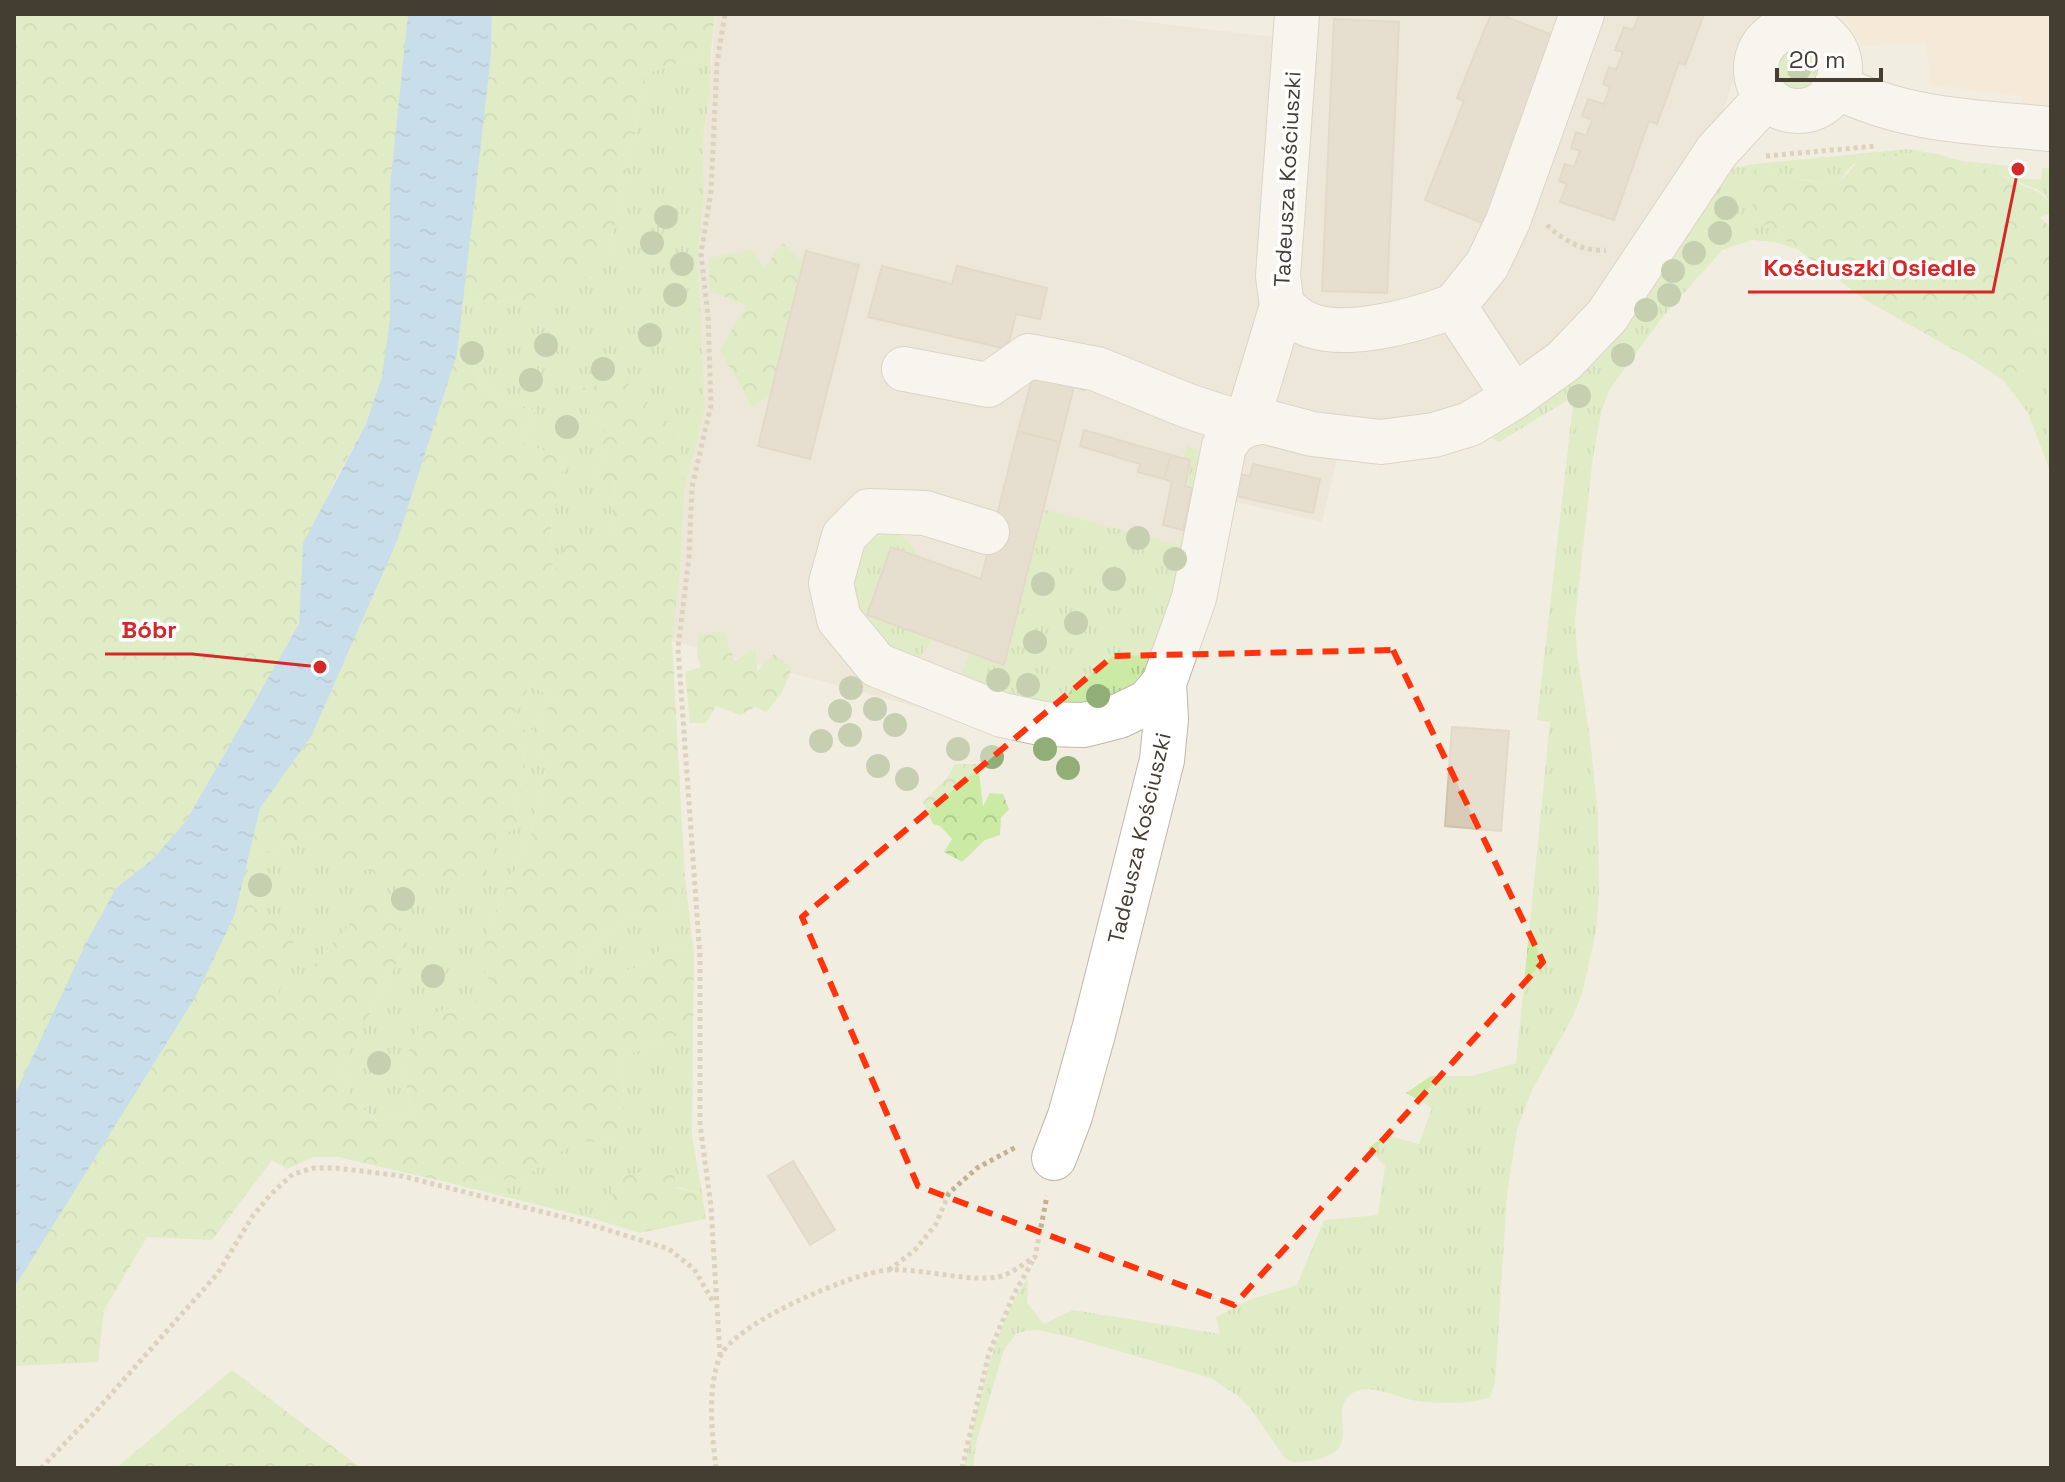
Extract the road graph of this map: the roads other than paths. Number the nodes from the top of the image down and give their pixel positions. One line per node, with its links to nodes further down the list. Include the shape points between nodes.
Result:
1 (1297, 14): 7 (street, Tadeusza Kościuszki, via 1278,276)
2 (1582, 14): 8 (street, via 1508,221 1487,265)
3 (1798, 20): 4 (street, via 1834,46 1840,73); 5 (street, via 1773,35 1757,58 1759,85)
4 (1836, 86): 5 (street, via 1829,97 1805,110 1791,110); 6 (street, via 1894,110)
5 (1767, 97): 10 (street, via 1717,151 1607,316 1564,361)
6 (2051, 129)
7 (1282, 306): 8 (street, Tadeusza Kościuszki, via 1303,323 1329,329 1380,328); 11 (street)
8 (1454, 306): 10 (street)
9 (904, 369): 11 (street, via 988,385 1029,356 1097,369)
10 (1514, 397): 11 (street, via 1470,424 1381,442 1312,434 1263,421)
11 (1246, 425): 13 (street, Tadeusza Kościuszki, via 1224,446 1194,598)
12 (987, 532): 13 (street, via 925,513 869,511 844,536 831,583 839,619 877,665 1002,715 1045,724 1084,725 1119,716 1148,702)
13 (1164, 683): 14 (street, Tadeusza Kościuszki, via 1162,760 1094,1030 1070,1116)
14 (1036, 1152)

